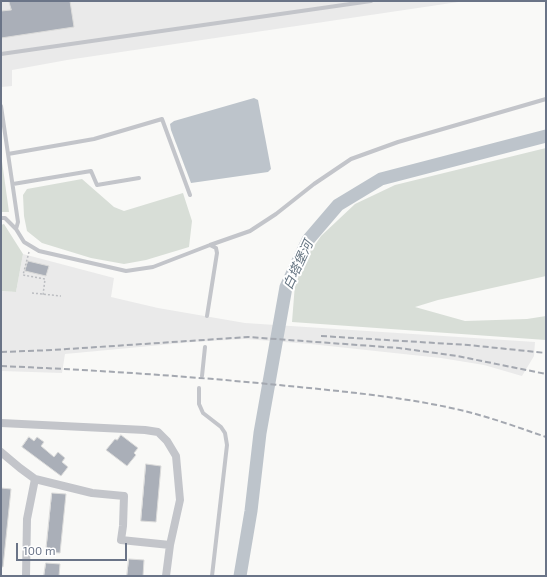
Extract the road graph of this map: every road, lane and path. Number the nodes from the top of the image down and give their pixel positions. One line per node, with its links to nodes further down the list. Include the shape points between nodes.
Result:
1 (371, 1): 2 (lane)
2 (6, 53): 3 (lane); 4 (lane)
3 (1, 54)
4 (1, 59)
5 (546, 98): 13 (lane, via 398,142 351,159 250,231)
6 (1, 106): 7 (lane)
7 (8, 154): 9 (lane); 10 (lane, via 94,138 162,119)
8 (139, 178): 9 (lane, via 97,185 91,171)
9 (13, 184): 12 (lane, via 18,222)
10 (190, 196)
11 (1, 218): 12 (lane, via 6,218)
12 (16, 229): 14 (lane, via 24,242)
13 (210, 245): 14 (lane, via 153,267 126,271 39,251); 18 (lane, via 216,248 218,253)
14 (30, 246): 16 (path, via 23,275 45,279)
15 (32, 294): 16 (path)
16 (43, 294): 17 (path)
17 (61, 296)
18 (207, 316)
19 (204, 347): 20 (lane)
20 (202, 376)
21 (199, 388): 28 (lane, via 199,404 203,413 225,433 227,445)
22 (1, 423): 25 (street, via 158,432 176,456 180,500)
23 (1, 452): 24 (street)
24 (35, 479): 25 (street, via 92,493 124,496 121,540); 26 (street, via 27,519)
25 (170, 545): 27 (street)
26 (26, 576)
27 (166, 576)
28 (212, 576)

